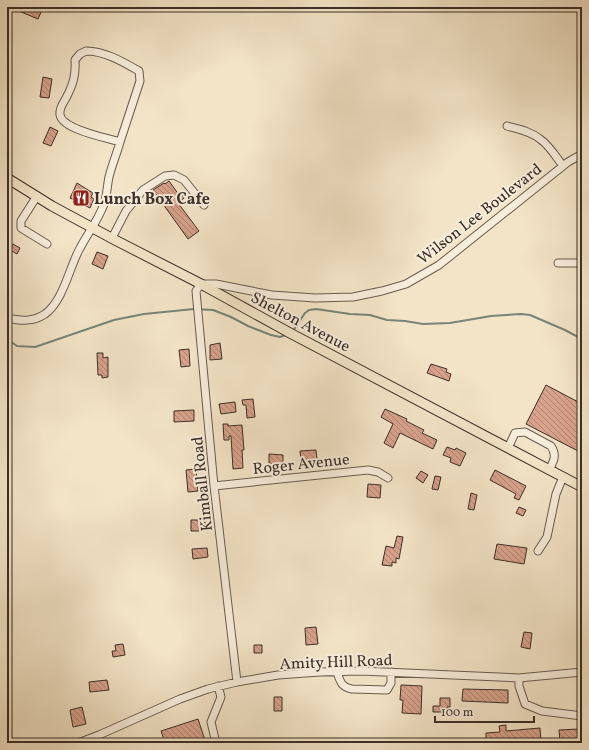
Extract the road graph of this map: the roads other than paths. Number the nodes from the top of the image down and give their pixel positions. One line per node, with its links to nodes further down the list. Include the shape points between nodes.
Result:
1 (507, 126): 4 (street, via 540,139)
2 (120, 142): 2 (street, via 76,129 60,118 59,113 73,85 75,60 86,51 96,51 139,71 140,81); 8 (street, via 104,203)
3 (582, 154): 4 (street, Wilson Lee Boulevard)
4 (563, 166): 13 (street, Wilson Lee Boulevard, via 439,265 406,284 353,297 315,298 272,295 216,284)
5 (7, 178): 6 (main road, Shelton Avenue)
6 (37, 196): 8 (main road, Shelton Avenue); 10 (street, via 21,221 21,228)
7 (204, 205): 9 (street, via 184,180 174,175 165,176 143,190 126,211)
8 (93, 228): 9 (main road, Shelton Avenue); 14 (street, via 84,238 54,306 35,320)
9 (112, 238): 13 (main road, Shelton Avenue)
10 (47, 244)
11 (558, 263): 12 (street)
12 (582, 263)
13 (201, 284): 15 (main road, Shelton Avenue); 19 (street, Kimball Road, via 196,291)
14 (7, 318)
15 (508, 448): 16 (main road, Shelton Avenue); 16 (street, via 516,433 525,432 553,449 555,458)
16 (550, 470): 17 (main road, Shelton Avenue)
17 (562, 477): 20 (main road, Shelton Avenue); 21 (street, via 547,537)
18 (388, 478): 19 (street, Roger Avenue, via 368,470)
19 (214, 486): 26 (street, Kimball Road)
20 (582, 487)
21 (538, 551)
22 (337, 672): 23 (street, Amity Hill Road); 23 (street, via 341,684 346,688 387,690 391,683); 26 (street, Amity Hill Road, via 278,675)
23 (391, 672): 25 (street, Amity Hill Road)
24 (582, 672): 25 (street, Amity Hill Road)
25 (519, 678): 28 (street, via 525,704 542,711)
26 (237, 682): 27 (street, Amity Hill Road)
27 (218, 686): 29 (street, Amity Hill Road, via 180,699); 30 (street, via 221,697 212,722)
28 (582, 716)
29 (78, 743)
30 (216, 743)

